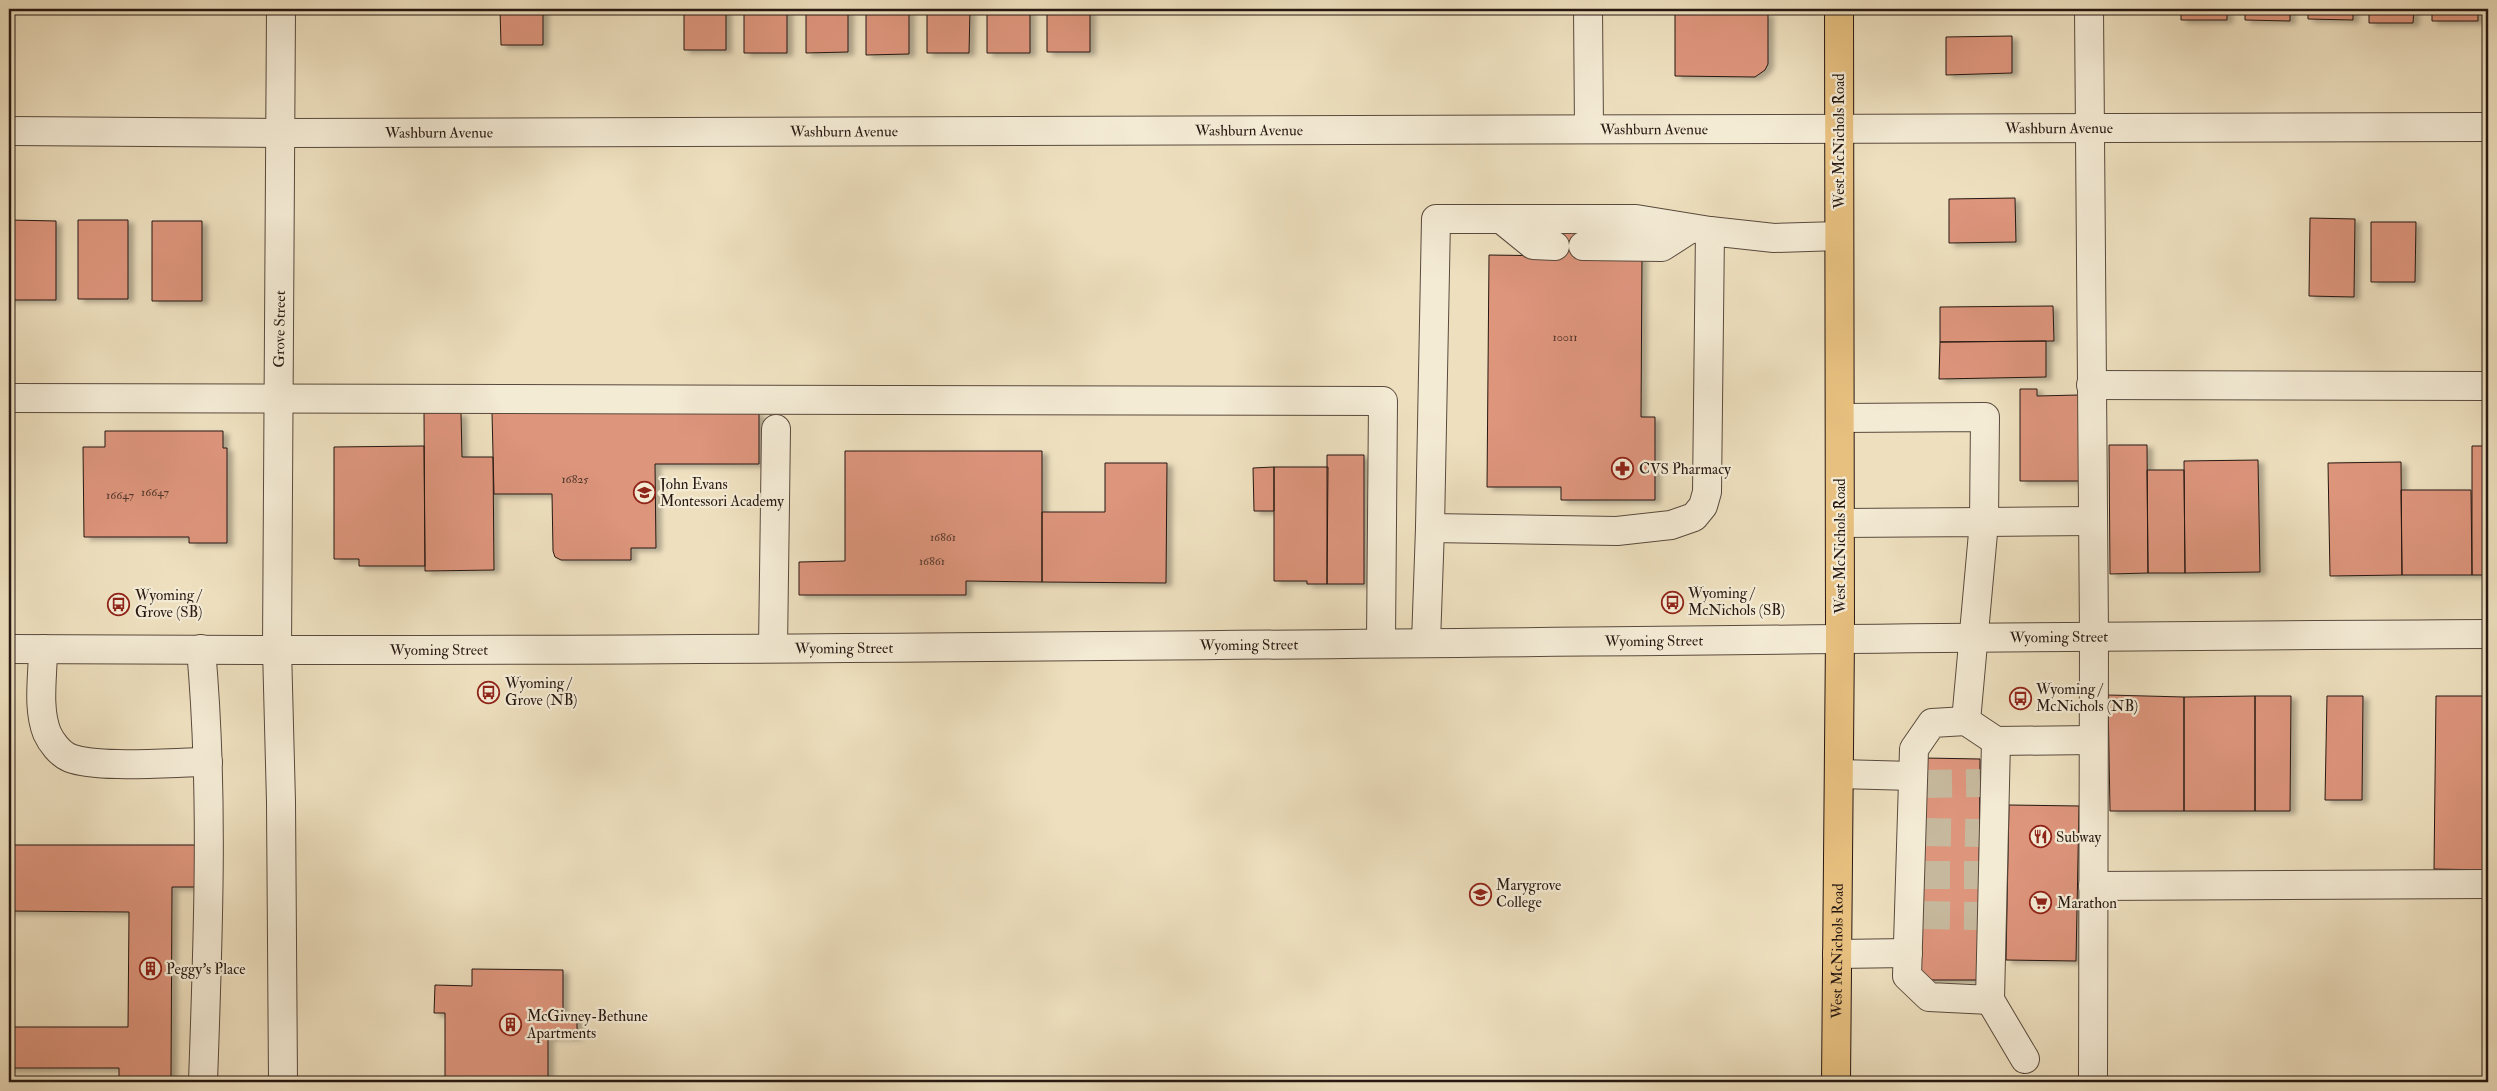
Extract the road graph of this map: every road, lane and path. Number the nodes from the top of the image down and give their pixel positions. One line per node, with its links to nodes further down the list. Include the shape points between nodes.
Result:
1 (282, 9): 10 (street, Grove Street)
2 (1588, 9): 6 (street)
3 (1839, 9): 7 (main road, West McNichols Road)
4 (2089, 9): 8 (street)
5 (2488, 127): 8 (street, Washburn Avenue)
6 (1589, 128): 7 (street, Washburn Avenue); 10 (street, Washburn Avenue)
7 (1839, 129): 8 (street, Washburn Avenue); 13 (main road, West McNichols Road)
8 (2089, 130): 16 (street)
9 (9, 132): 10 (street, Washburn Avenue)
10 (282, 133): 18 (street, Grove Street)
11 (1501, 219): 12 (street, via 1636,219); 14 (street, via 1533,245); 25 (street, via 1436,219)
12 (1700, 230): 13 (street, via 1774,238); 15 (street, via 1662,247); 25 (street, via 1707,492 1703,506 1694,517 1670,525 1617,531)
13 (1839, 236): 20 (main road, West McNichols Road)
14 (1555, 246)
15 (1583, 246)
16 (2092, 385): 17 (street); 22 (street)
17 (2488, 386)
18 (279, 397): 19 (street); 30 (street, via 1383,401); 36 (street, Grove Street)
19 (9, 398)
20 (1840, 418): 23 (street, via 1985,417); 24 (main road, West McNichols Road)
21 (776, 429): 32 (street)
22 (2093, 521): 23 (street); 28 (street)
23 (1984, 522): 24 (street); 27 (street)
24 (1840, 523): 29 (main road, West McNichols Road)
25 (1430, 528): 31 (street)
26 (2488, 634): 28 (street, Wyoming Street)
27 (1975, 636): 28 (street, Wyoming Street); 29 (street, Wyoming Street); 37 (street)
28 (2094, 636): 38 (street)
29 (1840, 637): 31 (street, Wyoming Street); 41 (main road, West McNichols Road)
30 (1381, 642): 31 (street, Wyoming Street); 32 (street, Wyoming Street)
31 (1426, 642)
32 (773, 648): 36 (street, Wyoming Street)
33 (9, 649): 34 (street, Wyoming Street)
34 (43, 649): 35 (street, Wyoming Street); 40 (street, via 44,720 57,748 69,758 120,763)
35 (201, 649): 36 (street, Wyoming Street); 40 (street)
36 (277, 649): 50 (street, Grove Street)
37 (1966, 721): 39 (street); 42 (street, via 1932,723 1914,749)
38 (2093, 740): 39 (street); 44 (street)
39 (1996, 742): 47 (street, via 1987,783 1985,916)
40 (208, 762): 49 (street, via 210,868)
41 (1839, 774): 42 (street); 46 (main road, West McNichols Road)
42 (1916, 781): 45 (street, via 1916,915)
43 (2488, 884): 44 (street)
44 (2093, 886): 52 (street)
45 (1908, 953): 46 (street); 47 (street, via 1907,976 1929,997)
46 (1837, 954): 51 (main road, West McNichols Road)
47 (1990, 1000): 48 (street)
48 (2025, 1059)
49 (203, 1082)
50 (283, 1082)
51 (1836, 1082)
52 (2093, 1082)

